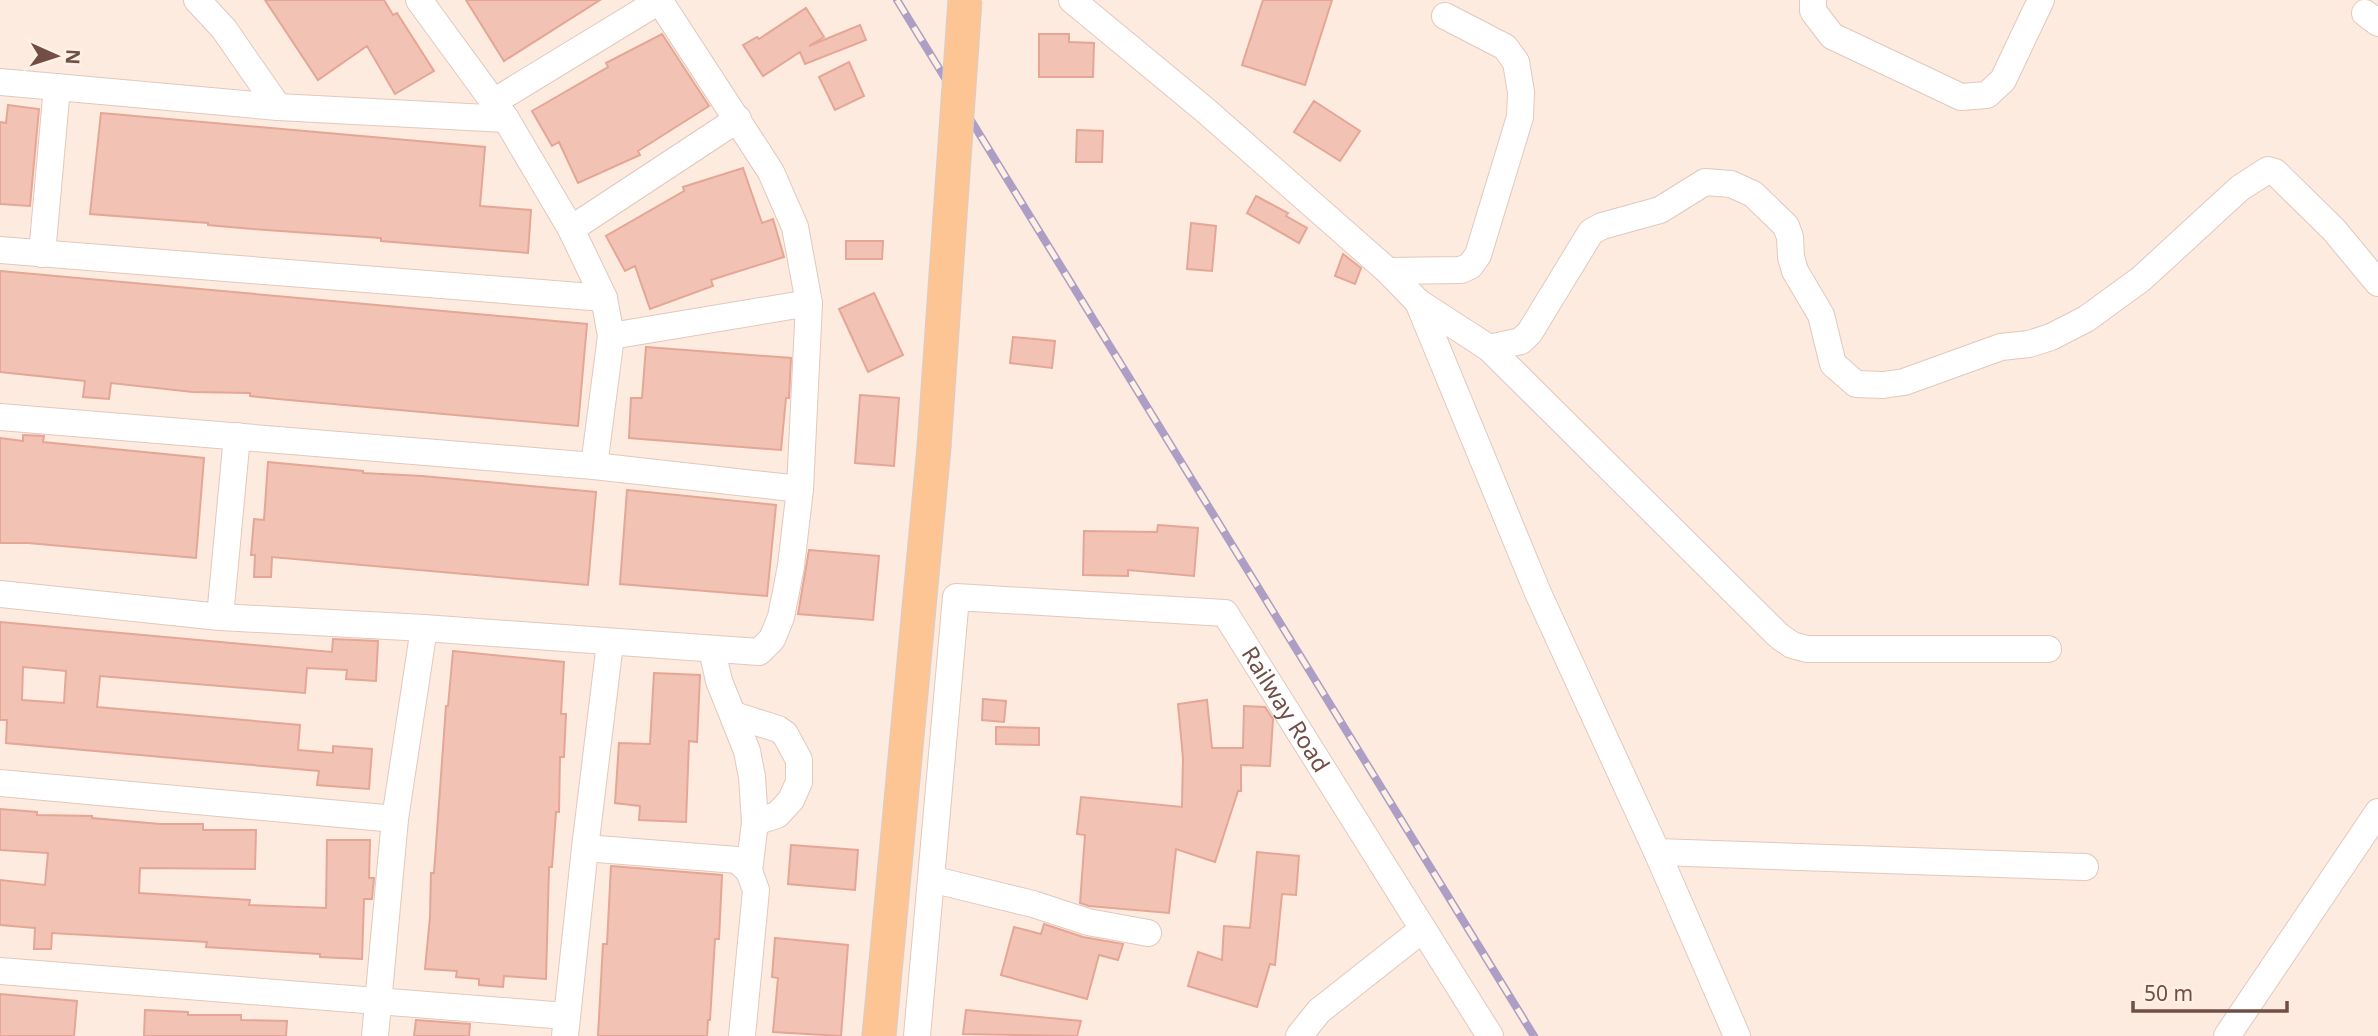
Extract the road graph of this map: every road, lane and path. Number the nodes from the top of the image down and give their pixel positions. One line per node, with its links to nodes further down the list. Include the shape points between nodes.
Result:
1 (197, 0): 11 (street, via 224,29)
2 (419, 0): 12 (street)
3 (659, 0): 12 (street); 13 (street)
4 (965, 0): 51 (main road, bridge, via 933,447)
5 (1072, 0): 17 (street)
6 (1813, 0): 7 (street, via 1813,11 1832,36 1961,97 1987,95 2003,80)
7 (2041, 0)
8 (1445, 16): 17 (street, via 1505,47 1516,62 1520,117 1478,255 1470,266)
9 (0, 82): 10 (street)
10 (57, 87): 11 (street); 16 (street)
11 (278, 107): 12 (street)
12 (500, 110): 14 (street)
13 (738, 119): 14 (street); 21 (street, via 771,172 795,227)
14 (571, 229): 19 (street)
15 (0, 250): 16 (street)
16 (42, 254): 19 (street)
17 (1388, 271): 20 (street)
18 (2378, 283): 23 (street, via 2334,230 2268,170 2241,188 2141,279 2075,325 2051,337 2001,347 1904,382 1856,384 1833,364 1821,315 1794,271 1786,226 1753,194 1731,184 1705,182 1660,210 1591,232 1530,332 1521,341)
19 (604, 298): 22 (street)
20 (1418, 302): 23 (street); 40 (street, via 1538,593)
21 (809, 303): 22 (street); 27 (street)
22 (611, 336): 26 (street)
23 (1489, 348): 32 (street, via 1792,645 1807,649)
24 (0, 417): 25 (street)
25 (237, 436): 26 (street); 29 (street)
26 (594, 467): 27 (street)
27 (800, 489): 33 (street, via 791,566 772,639 759,652)
28 (0, 594): 29 (street)
29 (220, 617): 30 (street)
30 (424, 628): 31 (street); 37 (street)
31 (610, 643): 33 (street); 39 (street)
32 (2048, 649)
33 (712, 650): 34 (street)
34 (734, 715): 38 (street, via 747,751); 38 (street, via 778,729 799,760 799,782 785,808)
35 (0, 783): 37 (street)
36 (2378, 812): 56 (street)
37 (395, 819): 47 (street)
38 (755, 822): 42 (street)
39 (584, 848): 42 (street, via 737,860); 48 (street)
40 (1657, 852): 41 (street); 55 (street)
41 (2085, 867)
42 (749, 871): 50 (street, via 756,890)
43 (931, 880): 44 (street, Railway Road, via 956,597 1225,613); 45 (street, via 1088,922); 52 (street)
44 (1423, 929): 53 (street, via 1319,1011); 54 (street, Railway Road)
45 (1148, 933)
46 (0, 971): 47 (street)
47 (378, 1002): 48 (street); 49 (street)
48 (566, 1026)
49 (375, 1036)
50 (742, 1036)
51 (878, 1036)
52 (917, 1036)
53 (1299, 1036)
54 (1490, 1036)
55 (1737, 1036)
56 (2227, 1036)

